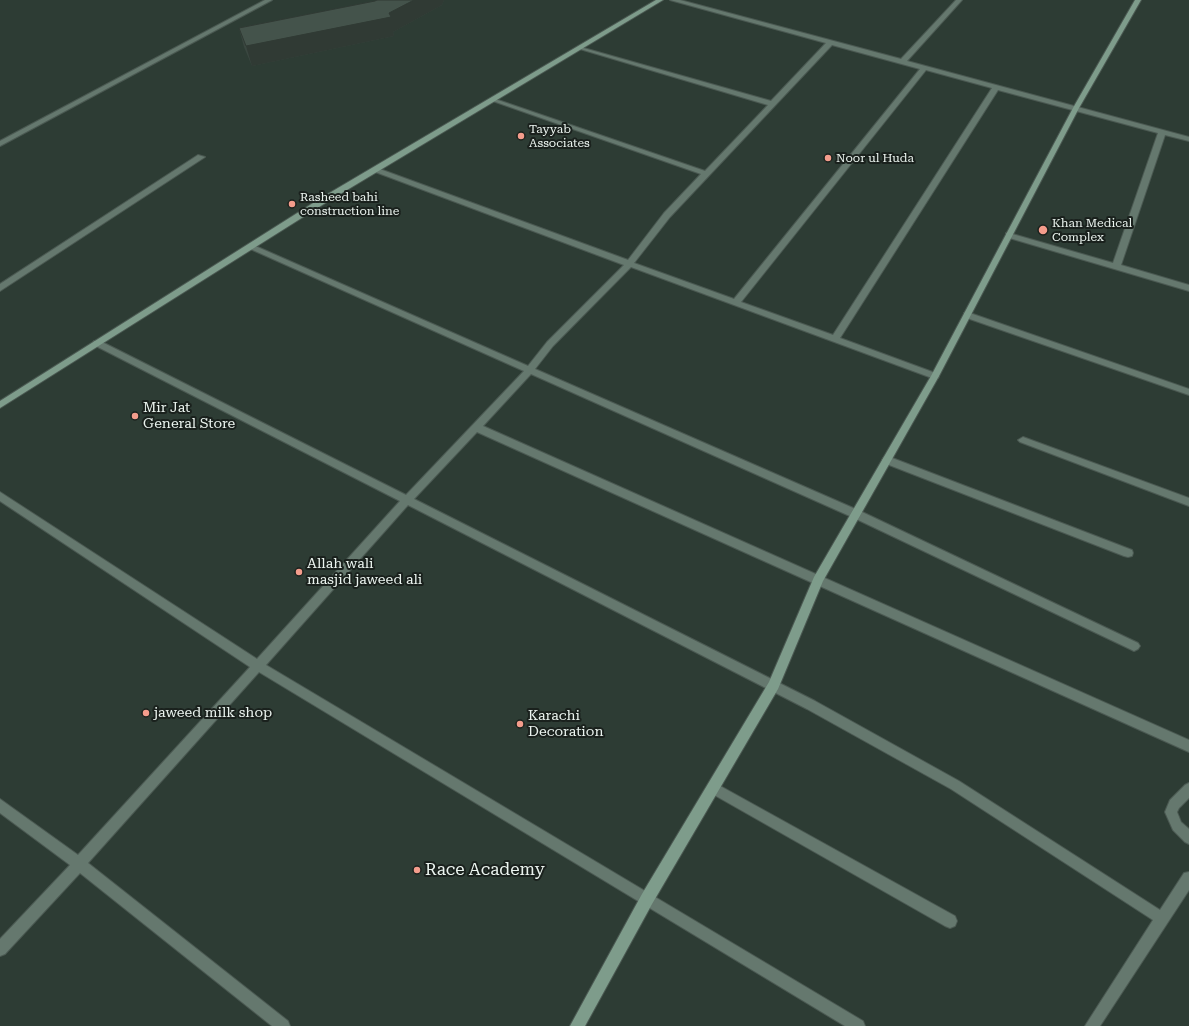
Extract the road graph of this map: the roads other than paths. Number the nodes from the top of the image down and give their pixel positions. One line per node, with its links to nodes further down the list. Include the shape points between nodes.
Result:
1 (269, 0): 16 (street)
2 (660, 0): 7 (street)
3 (673, 0): 6 (street)
4 (959, 0): 8 (street)
5 (1138, 0): 13 (street)
6 (831, 42): 8 (street); 12 (street)
7 (582, 48): 11 (street); 12 (street)
8 (903, 61): 9 (street)
9 (925, 67): 10 (street); 26 (street)
10 (997, 86): 13 (street); 28 (street)
11 (493, 100): 18 (street); 19 (street)
12 (773, 104): 19 (street)
13 (1076, 108): 14 (street); 20 (street)
14 (1162, 132): 15 (street); 23 (street)
15 (1189, 139)
16 (0, 144)
17 (200, 156): 24 (street)
18 (374, 170): 21 (street); 22 (street)
19 (707, 174): 22 (street, via 668,215)
20 (1009, 235): 23 (street); 27 (street)
21 (250, 247): 29 (street); 30 (street)
22 (630, 262): 26 (street); 30 (street, via 550,344)
23 (1116, 267): 25 (street)
24 (0, 288)
25 (1189, 288)
26 (736, 302): 28 (street)
27 (967, 315): 31 (street); 32 (street)
28 (835, 339): 31 (street)
29 (97, 343): 33 (street); 38 (street)
30 (530, 370): 34 (street); 40 (street)
31 (935, 376): 36 (street)
32 (1189, 392)
33 (0, 405)
34 (476, 427): 38 (street); 42 (street)
35 (1023, 440): 39 (street)
36 (887, 460): 40 (street); 41 (street)
37 (0, 496): 44 (street)
38 (407, 500): 44 (street); 45 (street)
39 (1189, 502)
40 (856, 514): 42 (street); 43 (street)
41 (1128, 553)
42 (818, 580): 45 (street); 46 (street)
43 (1134, 646)
44 (258, 666): 51 (street); 53 (street)
45 (774, 685): 47 (street); 54 (street, via 955,785)
46 (1189, 746)
47 (713, 788): 53 (street); 55 (street)
48 (1189, 789): 50 (street, via 1174,804 1171,812 1177,826)
49 (0, 805): 51 (street)
50 (1189, 838)
51 (79, 864): 56 (street); 57 (street)
52 (1189, 878): 54 (street)
53 (647, 899): 58 (street); 59 (street)
54 (1163, 919): 60 (street)
55 (950, 921)
56 (0, 949)
57 (283, 1026)
58 (578, 1026)
59 (858, 1026)
60 (1092, 1026)

